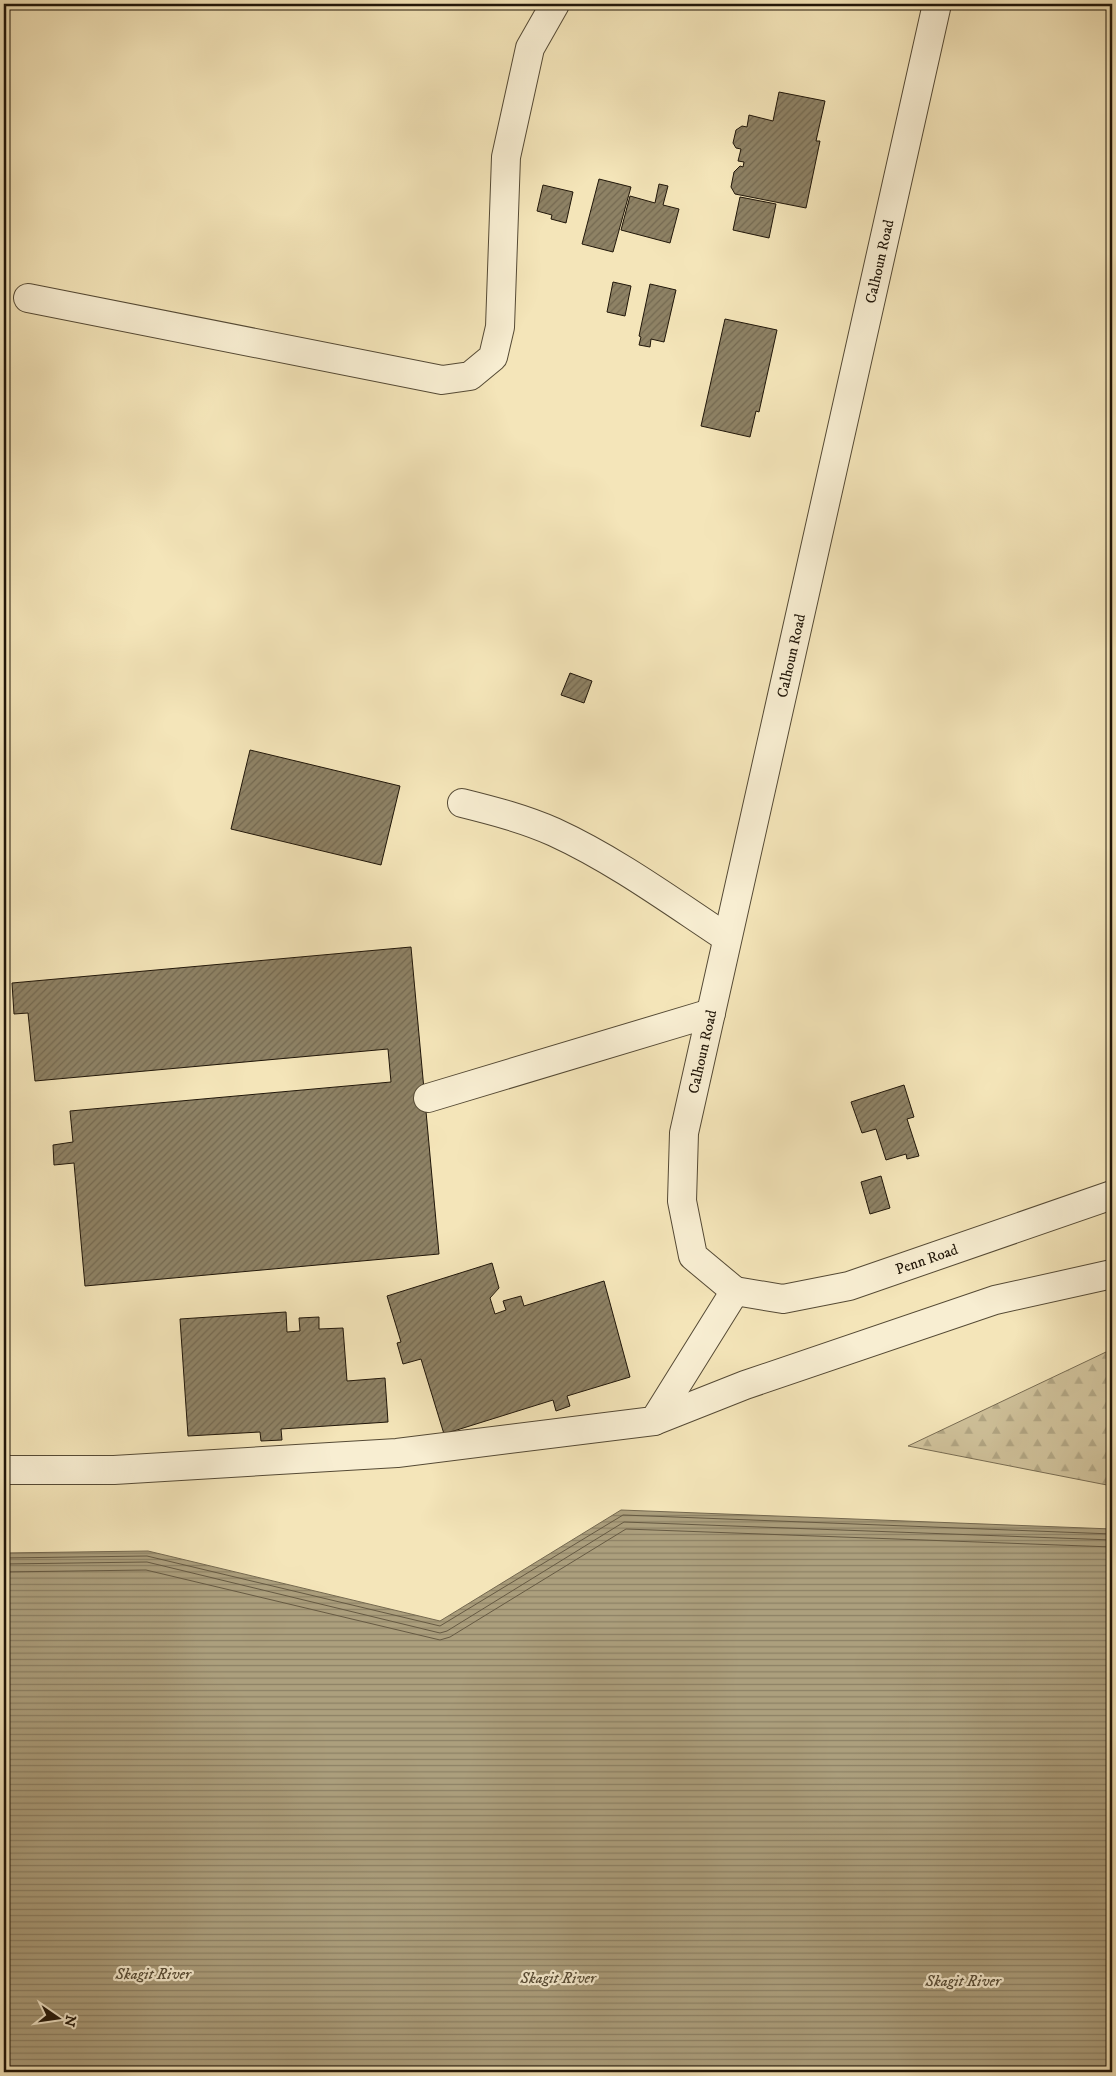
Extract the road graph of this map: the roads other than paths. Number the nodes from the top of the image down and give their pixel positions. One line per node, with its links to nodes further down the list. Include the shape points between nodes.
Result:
1 (555, 4): 3 (street, via 530,48 506,157 500,327 493,357 470,376 442,380)
2 (937, 4): 5 (street, Calhoun Road)
3 (28, 298)
4 (462, 804): 5 (street, via 526,821 590,850)
5 (727, 938): 6 (street, Calhoun Road)
6 (711, 1014): 7 (street); 10 (street, Calhoun Road, via 684,1133 682,1201 693,1256)
7 (428, 1098)
8 (1112, 1195): 10 (street, Penn Road, via 849,1286 783,1299)
9 (1112, 1274): 11 (street, via 995,1300 745,1385)
10 (735, 1291): 11 (street)
11 (654, 1421): 12 (street, via 397,1452 114,1470)
12 (4, 1470)

